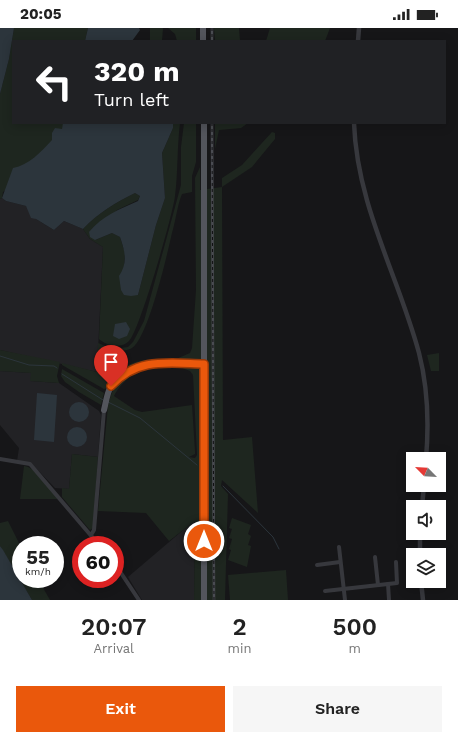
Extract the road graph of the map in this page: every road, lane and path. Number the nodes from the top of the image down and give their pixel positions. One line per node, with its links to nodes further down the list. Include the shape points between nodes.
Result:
1 (203, 28): 3 (main road)
2 (359, 28): 4 (street)
3 (203, 40)
4 (358, 40)
5 (204, 124): 7 (main road)
6 (354, 124): 9 (street, via 362,184 375,230 412,331 424,375 428,408)
7 (204, 364): 8 (main road, via 147,364 129,370 111,386); 24 (main road)
8 (104, 408): 11 (street, via 94,530)
9 (426, 452)
10 (0, 459): 11 (street, via 30,464)
11 (91, 534)
12 (339, 547): 14 (street)
13 (375, 557): 19 (street)
14 (340, 562): 16 (street); 21 (street)
15 (396, 562): 18 (street, via 397,583)
16 (317, 565)
17 (124, 578): 23 (street)
18 (388, 584): 19 (street); 26 (street)
19 (378, 585): 21 (street)
20 (422, 588): 27 (street)
21 (342, 589): 22 (street); 25 (street)
22 (325, 590)
23 (139, 600)
24 (204, 600)
25 (345, 600)
26 (389, 600)
27 (423, 600)

